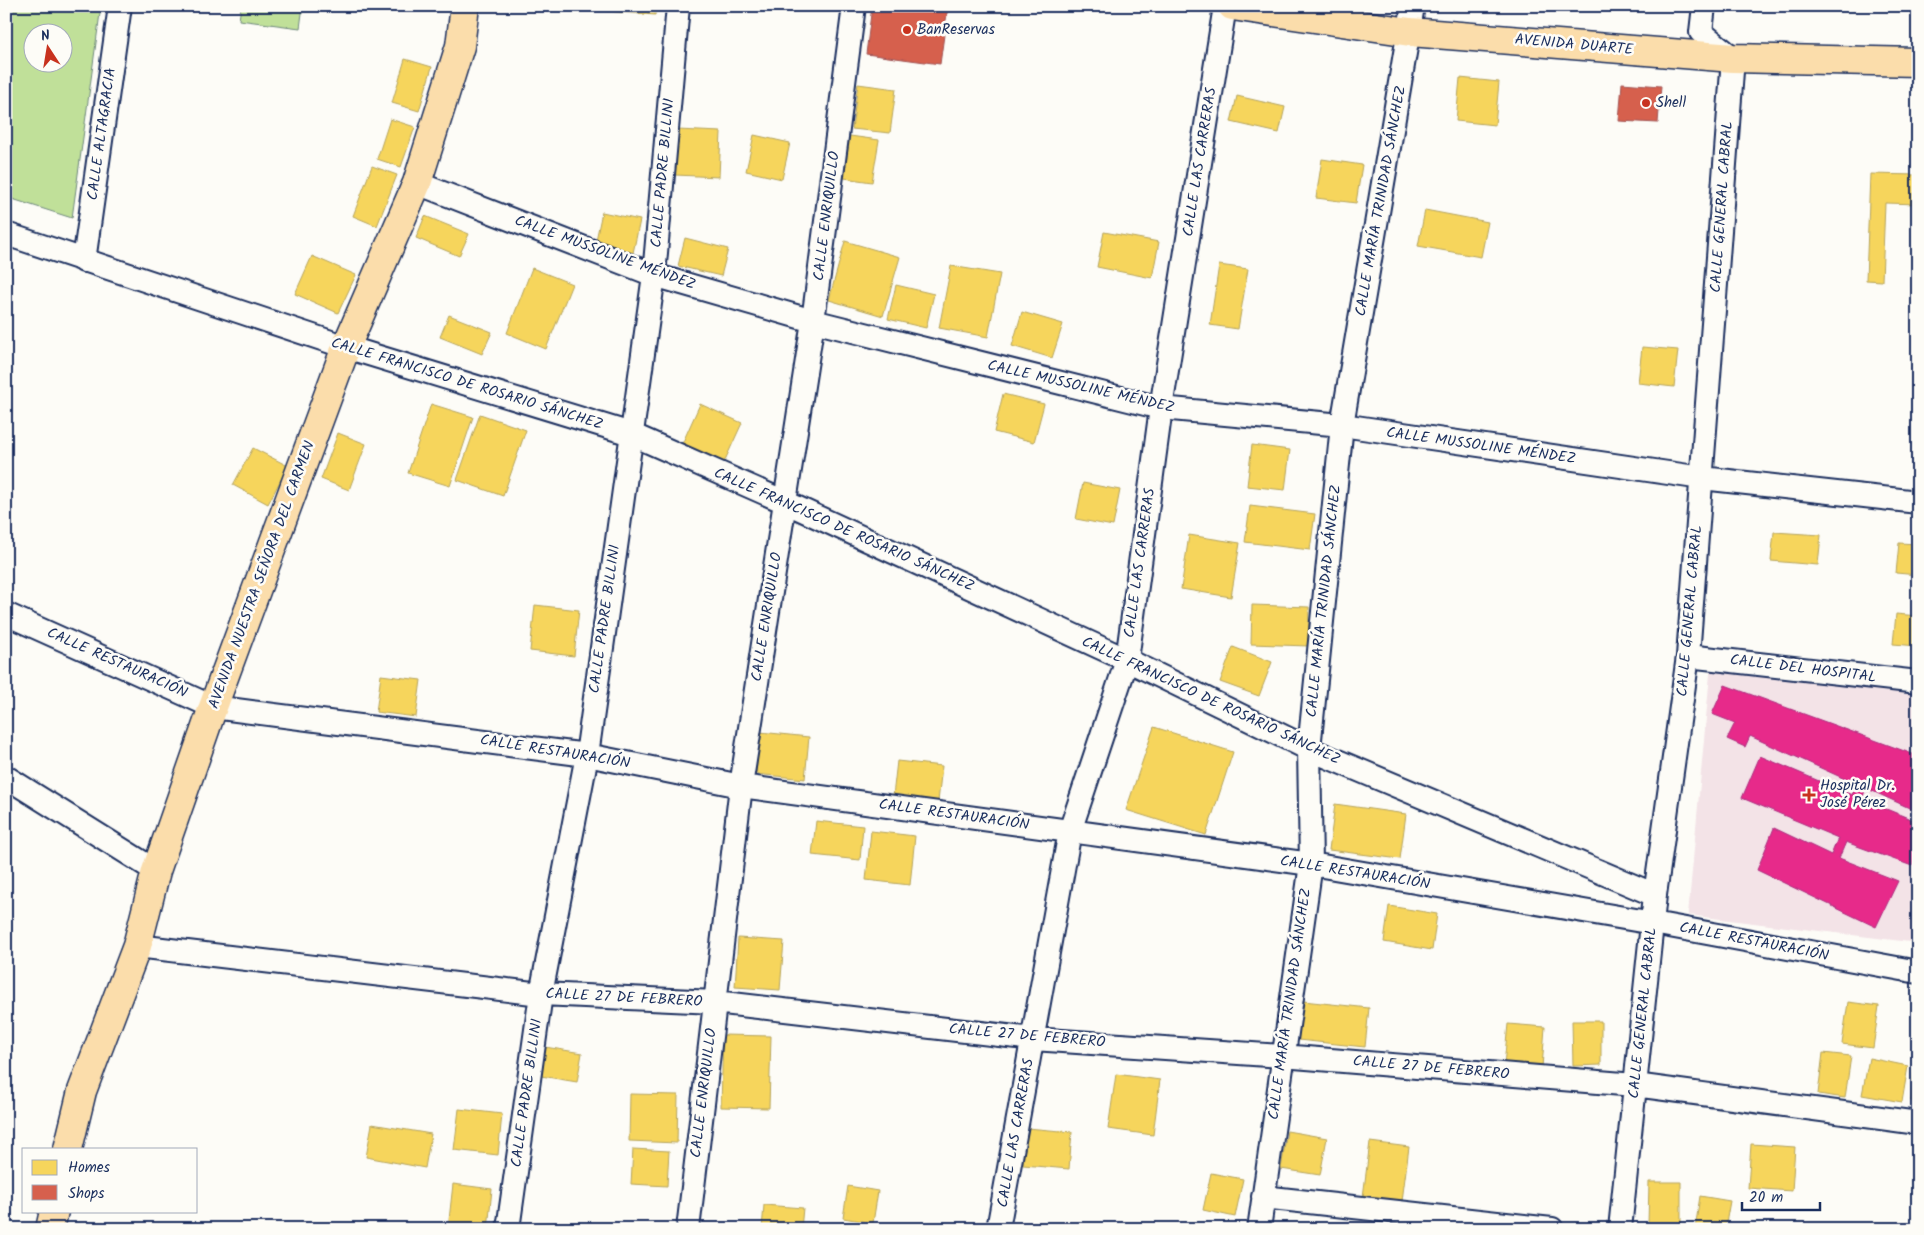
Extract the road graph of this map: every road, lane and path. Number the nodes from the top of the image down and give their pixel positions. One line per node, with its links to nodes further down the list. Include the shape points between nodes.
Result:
1 (120, 6): 13 (street, CALLE ALTAGRACIA)
2 (465, 6): 11 (main road, AVENIDA NUESTRA SEÑORA DEL CARMEN, via 460,46)
3 (678, 6): 14 (street, CALLE PADRE BILLINI)
4 (854, 6): 15 (street, CALLE ENRIQUILLO)
5 (1225, 6): 17 (street, CALLE LAS CARRERAS)
6 (1232, 6): 8 (main road, AVENIDA DUARTE)
7 (1704, 6): 9 (street, via 1701,32)
8 (1411, 19): 9 (main road, AVENIDA DUARTE); 18 (street, CALLE MARÍA TRINIDAD SÁNCHEZ)
9 (1733, 58): 10 (main road, AVENIDA DUARTE); 20 (street, CALLE GENERAL CABRAL)
10 (1918, 62)
11 (417, 183): 14 (street, CALLE MUSSOLINE MÉNDEZ); 16 (main road, AVENIDA NUESTRA SEÑORA DEL CARMEN)
12 (6, 234): 13 (street, CALLE FRANCISCO DE ROSARIO SÁNCHEZ)
13 (84, 261): 16 (street, CALLE FRANCISCO DE ROSARIO SÁNCHEZ)
14 (654, 275): 15 (street, CALLE MUSSOLINE MÉNDEZ); 19 (street, CALLE PADRE BILLINI)
15 (813, 321): 17 (street, CALLE MUSSOLINE MÉNDEZ); 21 (street, CALLE ENRIQUILLO)
16 (346, 347): 19 (street, CALLE FRANCISCO DE ROSARIO SÁNCHEZ); 27 (main road, AVENIDA NUESTRA SEÑORA DEL CARMEN)
17 (1161, 408): 18 (street, CALLE MUSSOLINE MÉNDEZ); 25 (street, CALLE LAS CARRERAS)
18 (1342, 425): 20 (street, CALLE MUSSOLINE MÉNDEZ); 28 (street, CALLE MARÍA TRINIDAD SÁNCHEZ)
19 (631, 434): 21 (street, CALLE FRANCISCO DE ROSARIO SÁNCHEZ); 29 (street, CALLE PADRE BILLINI)
20 (1702, 478): 22 (street, CALLE MUSSOLINE MÉNDEZ); 24 (street, CALLE GENERAL CABRAL)
21 (785, 502): 25 (street, CALLE FRANCISCO DE ROSARIO SÁNCHEZ); 31 (street, CALLE ENRIQUILLO)
22 (1918, 502)
23 (6, 614): 27 (street, CALLE RESTAURACIÓN)
24 (1688, 656): 26 (street, CALLE DEL HOSPITAL); 35 (street, CALLE GENERAL CABRAL)
25 (1127, 660): 28 (street, CALLE FRANCISCO DE ROSARIO SÁNCHEZ); 32 (street, CALLE LAS CARRERAS)
26 (1918, 682)
27 (213, 707): 29 (street, CALLE RESTAURACIÓN); 34 (main road, AVENIDA NUESTRA SEÑORA DEL CARMEN)
28 (1309, 749): 33 (street, CALLE MARÍA TRINIDAD SÁNCHEZ); 35 (street, CALLE FRANCISCO DE ROSARIO SÁNCHEZ)
29 (587, 755): 31 (street, CALLE RESTAURACIÓN); 39 (street, CALLE PADRE BILLINI)
30 (6, 777): 34 (street)
31 (742, 786): 32 (street, CALLE RESTAURACIÓN); 40 (street, CALLE ENRIQUILLO)
32 (1070, 831): 33 (street, CALLE RESTAURACIÓN); 41 (street, CALLE LAS CARRERAS)
33 (1311, 864): 36 (street, CALLE RESTAURACIÓN); 42 (street, CALLE MARÍA TRINIDAD SÁNCHEZ)
34 (156, 871): 37 (main road, AVENIDA NUESTRA SEÑORA DEL CARMEN)
35 (1655, 895): 36 (street, CALLE GENERAL CABRAL)
36 (1653, 922): 38 (street, CALLE RESTAURACIÓN); 43 (street, CALLE GENERAL CABRAL)
37 (137, 946): 39 (street, CALLE 27 DE FEBRERO); 45 (main road, AVENIDA NUESTRA SEÑORA DEL CARMEN, via 82,1091)
38 (1918, 972)
39 (541, 994): 40 (street, CALLE 27 DE FEBRERO); 49 (street, CALLE PADRE BILLINI)
40 (715, 1002): 41 (street, CALLE 27 DE FEBRERO); 50 (street, CALLE ENRIQUILLO)
41 (1032, 1039): 42 (street, CALLE 27 DE FEBRERO); 51 (street, CALLE LAS CARRERAS)
42 (1282, 1056): 43 (street, CALLE 27 DE FEBRERO); 46 (street, CALLE MARÍA TRINIDAD SÁNCHEZ)
43 (1635, 1085): 44 (street, CALLE 27 DE FEBRERO); 54 (street, CALLE GENERAL CABRAL)
44 (1918, 1123)
45 (68, 1148)
46 (1263, 1197): 52 (street, CALLE MARÍA TRINIDAD SÁNCHEZ); 53 (street)
47 (54, 1212): 48 (main road)
48 (50, 1229)
49 (508, 1229)
50 (688, 1229)
51 (998, 1229)
52 (1259, 1229)
53 (1552, 1229)
54 (1620, 1229)

